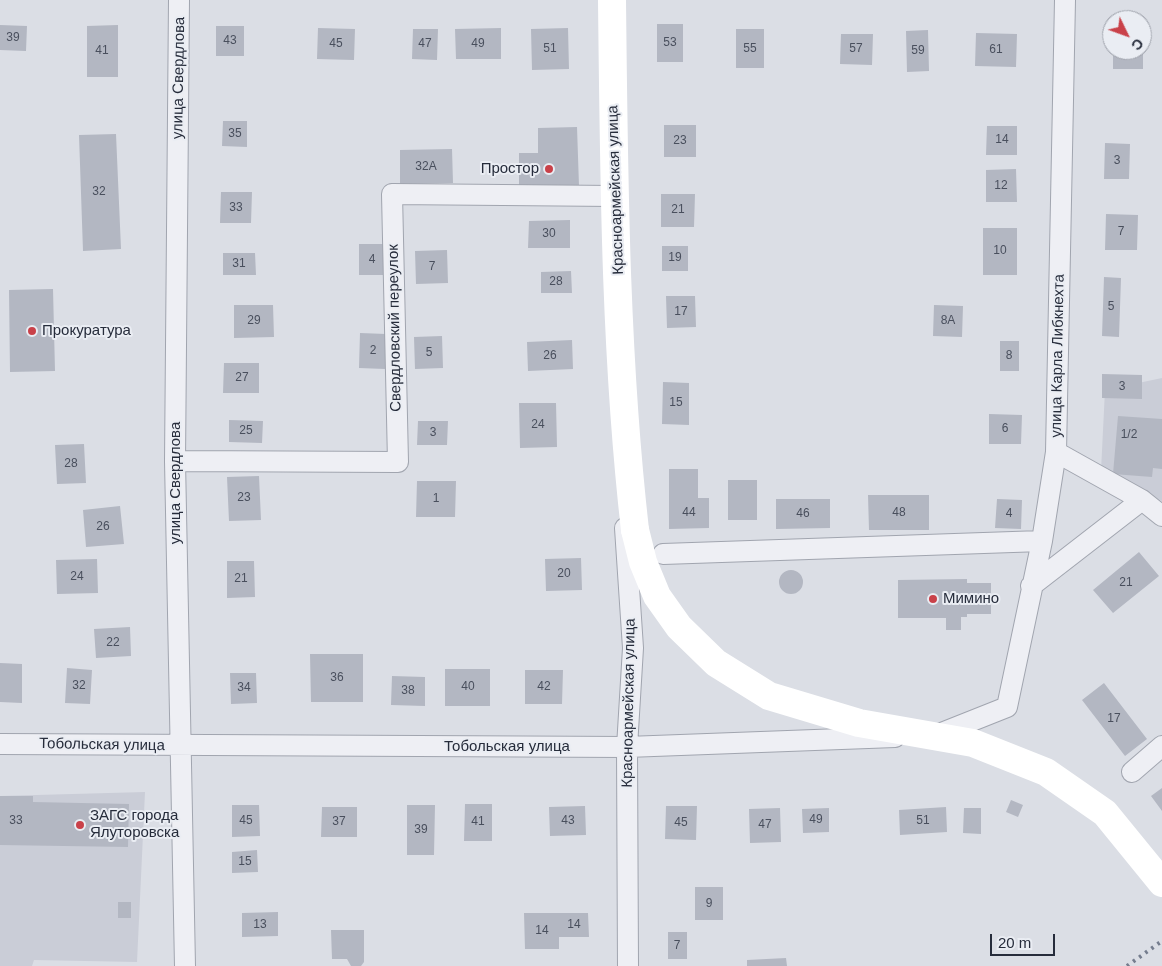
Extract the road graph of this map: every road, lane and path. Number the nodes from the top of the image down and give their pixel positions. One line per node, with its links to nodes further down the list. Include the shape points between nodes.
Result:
1 (179, 0): 7 (street, улица Свердлова)
2 (612, 0): 4 (street, Красноармейская улица)
3 (1065, 0): 6 (street, улица Карла Либкнехта)
4 (614, 196): 5 (street, Красноармейская улица); 7 (street, Свердловский переулок, via 392,194 398,462)
5 (622, 381): 17 (street, Красноармейская улица, via 618,406 633,648); 19 (street, Красноармейская улица, bridge, via 625,444 635,530 643,562 658,596 679,627 716,663 769,696 859,723 973,744 1046,772 1105,813)
6 (1056, 452): 8 (street); 10 (street, улица Карла Либкнехта)
7 (175, 461): 15 (street, улица Свердлова)
8 (1142, 500): 9 (street); 12 (street)
9 (1162, 516)
10 (1042, 541): 11 (street); 12 (street, улица Карла Либкнехта)
11 (663, 554)
12 (1031, 586): 13 (street, улица Карла Либкнехта)
13 (1007, 707): 17 (street, Тобольская улица, via 938,736)
14 (0, 744): 15 (street, Тобольская улица)
15 (180, 746): 17 (street, Тобольская улица); 20 (street, улица Свердлова)
16 (1162, 746): 18 (street)
17 (627, 747): 21 (street, Красноармейская улица)
18 (1132, 772)
19 (1162, 883)
20 (185, 966)
21 (628, 966)

